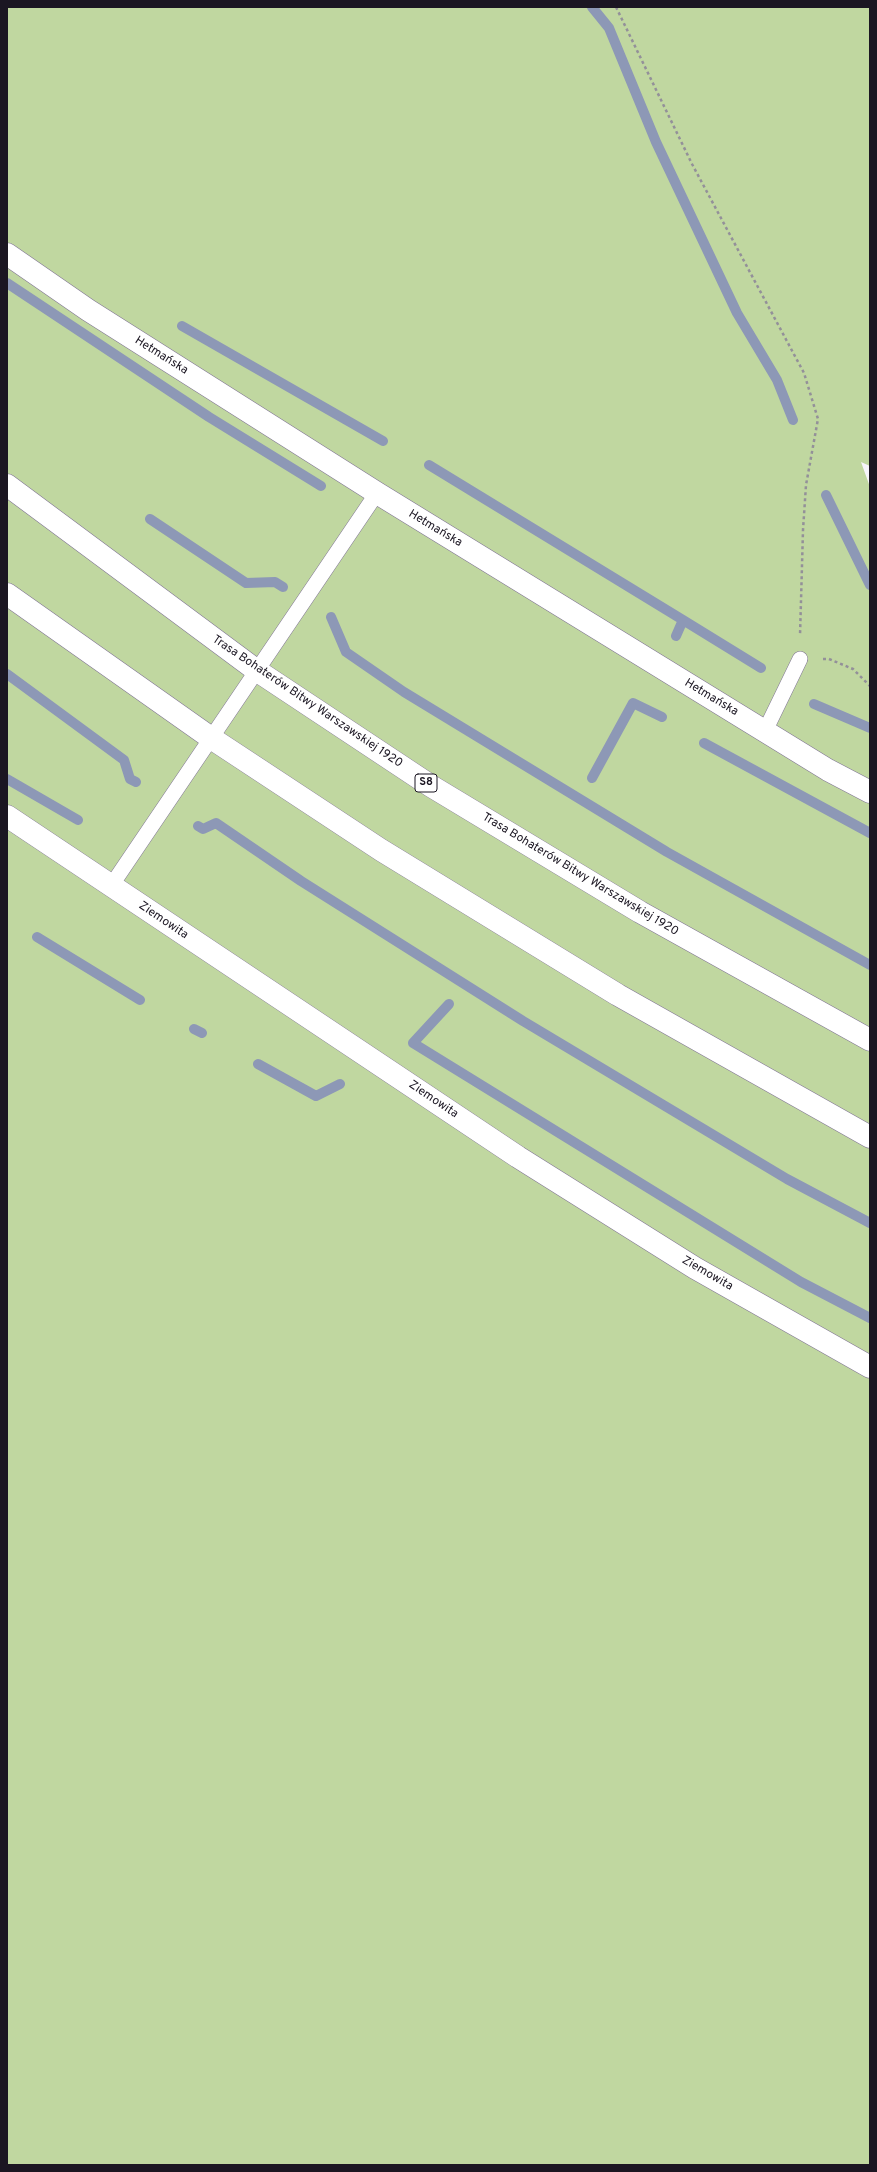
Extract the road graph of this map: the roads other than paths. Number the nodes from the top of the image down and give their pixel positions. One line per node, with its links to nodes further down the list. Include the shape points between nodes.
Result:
1 (7, 254): 3 (main road, Hetmańska, via 88,310)
2 (7, 485): 6 (main road, Trasa Bohaterów Bitwy Warszawskiej 1920 / S8)
3 (376, 493): 6 (lane); 7 (main road, Hetmańska)
4 (7, 594): 8 (main road)
5 (800, 659): 7 (lane)
6 (256, 670): 8 (lane); 12 (main road, Trasa Bohaterów Bitwy Warszawskiej 1920 / S8, via 431,786 599,888)
7 (764, 731): 9 (main road, Hetmańska)
8 (211, 738): 11 (lane); 13 (main road, via 381,850 611,991)
9 (870, 792)
10 (7, 816): 11 (main road, Ziemowita)
11 (111, 886): 14 (main road, Ziemowita, via 518,1157 695,1268)
12 (870, 1040)
13 (870, 1137)
14 (870, 1367)

